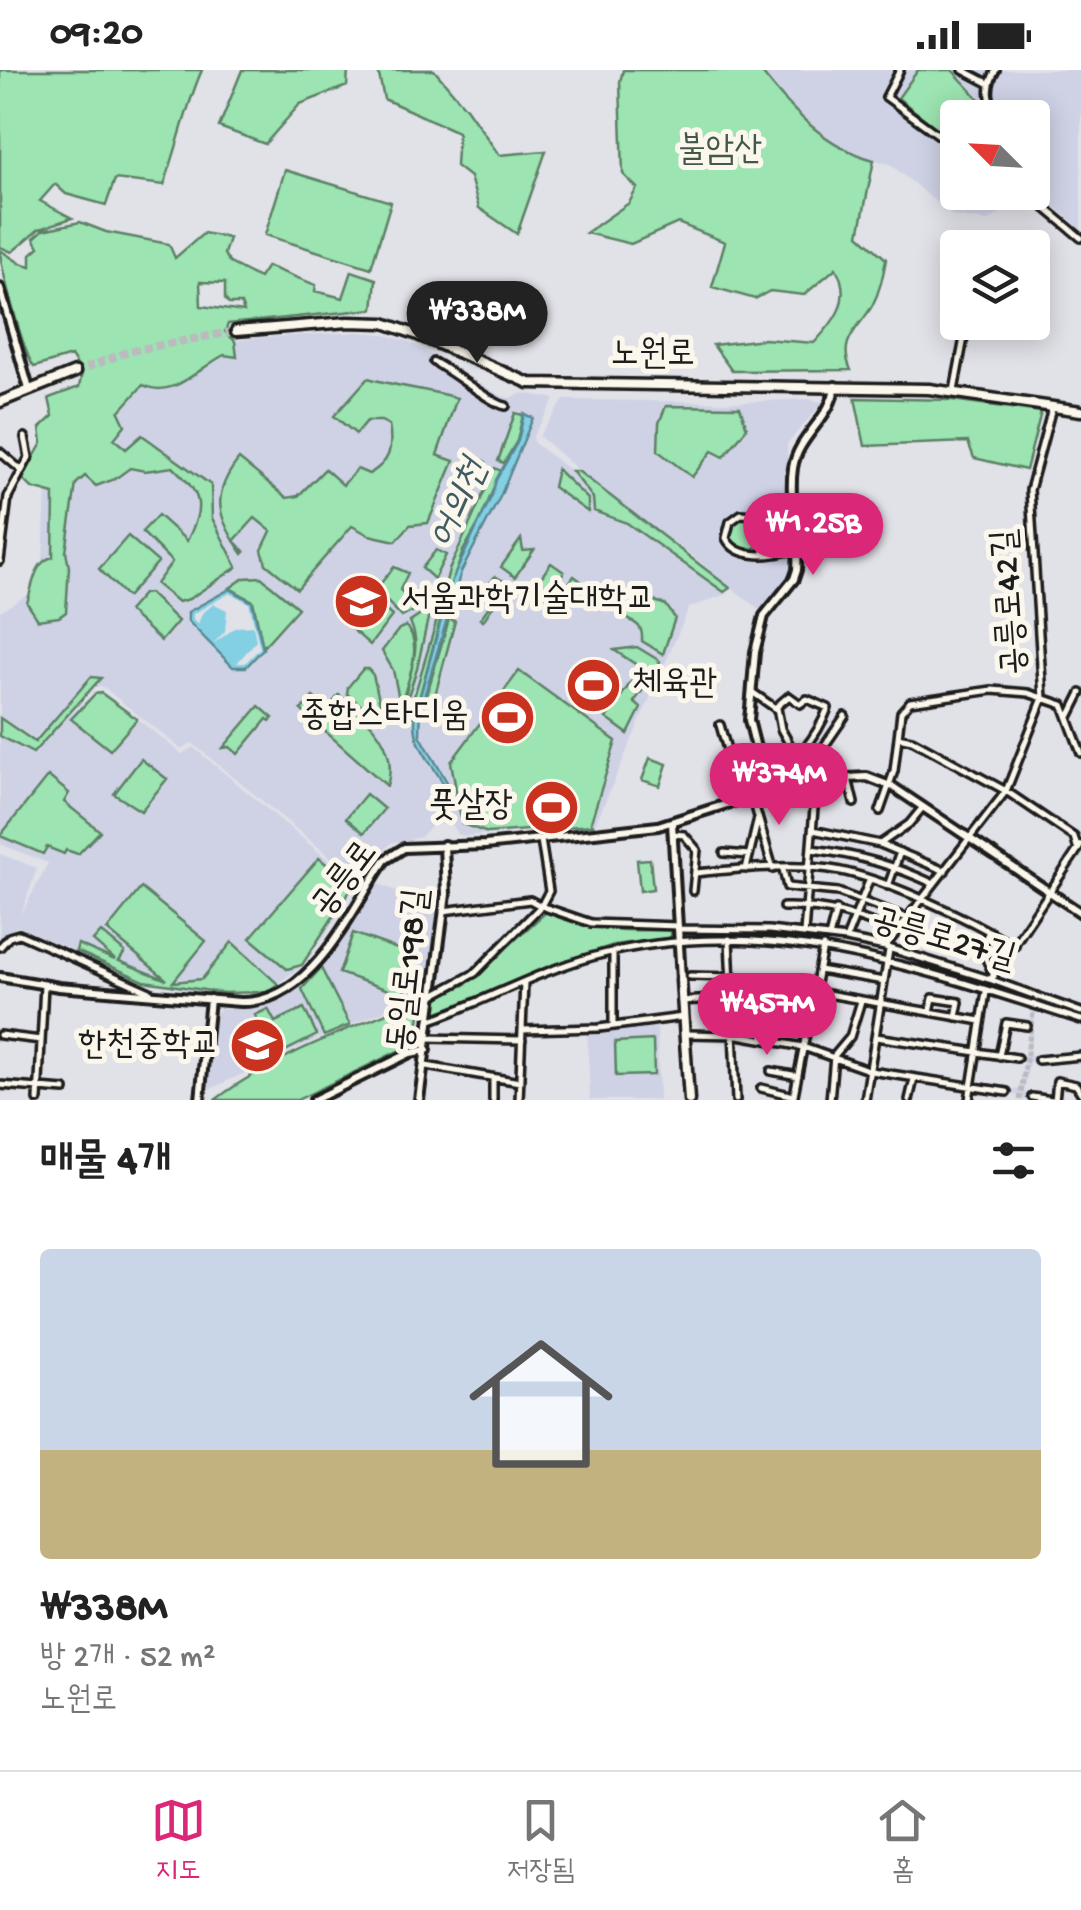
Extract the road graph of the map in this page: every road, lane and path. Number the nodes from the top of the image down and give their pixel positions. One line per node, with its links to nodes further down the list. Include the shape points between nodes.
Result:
1 (900, 70): 6 (street, via 886,96)
2 (963, 70): 4 (street)
3 (996, 70): 4 (street)
4 (988, 82): 5 (street)
5 (990, 100)
6 (940, 136)
7 (1048, 210): 8 (street)
8 (1081, 238)
9 (0, 288): 15 (street)
10 (236, 330): 14 (main road, 노원로, via 384,323 529,383)
11 (964, 340): 16 (street)
12 (434, 362): 19 (street)
13 (75, 372): 15 (main road)
14 (835, 386): 16 (main road, 노원로); 26 (street, via 833,402 793,468)
15 (28, 389): 17 (main road)
16 (954, 391): 18 (main road, 노원로)
17 (0, 402)
18 (1052, 405): 20 (main road, 노원로); 31 (street, 공릉로42길, via 1030,490)
19 (506, 406)
20 (1081, 411)
21 (25, 437): 23 (street, via 30,457)
22 (0, 452): 23 (street)
23 (22, 470): 25 (street)
24 (0, 493): 25 (street)
25 (8, 496): 28 (street)
26 (796, 549): 27 (street); 29 (street, via 794,578 760,626)
27 (764, 552): 27 (street, via 764,524 748,514 735,517 726,533 731,548 746,555)
28 (0, 561)
29 (752, 692): 32 (street); 41 (street, via 749,720)
30 (1081, 693): 34 (street)
31 (1043, 698): 34 (street, via 1063,706); 36 (street, via 992,690 910,702); 47 (street, 공릉로42길)
32 (778, 708): 37 (street, via 790,696 828,708); 40 (street)
33 (844, 716): 38 (street)
34 (1068, 719): 39 (street)
35 (720, 725): 50 (street)
36 (898, 737): 45 (street); 47 (street)
37 (812, 740): 38 (street); 40 (street)
38 (823, 748): 43 (street, via 812,766)
39 (1081, 753)
40 (796, 756): 41 (street, via 780,772)
41 (763, 775): 46 (street); 48 (street)
42 (848, 778): 43 (street, 공릉로); 45 (street, 공릉로); 51 (street)
43 (827, 782): 44 (street, 공릉로)
44 (816, 783): 46 (street, 공릉로); 56 (street)
45 (891, 786): 52 (street, 공릉로); 53 (street)
46 (780, 790): 48 (street, 공릉로)
47 (1006, 791): 58 (street, 공릉로42길); 62 (street)
48 (767, 792): 49 (street, 공릉로)
49 (752, 796): 50 (street, 공릉로); 54 (street)
50 (734, 801): 55 (street, 공릉로)
51 (854, 803)
52 (923, 807): 58 (street, 공릉로); 61 (street)
53 (880, 811)
54 (758, 818): 66 (street); 71 (street)
55 (672, 823): 57 (street); 59 (street, 공릉로)
56 (812, 830): 61 (street); 63 (street)
57 (673, 834): 73 (street, via 695,846); 90 (street)
58 (970, 839): 72 (street, 공릉로42길); 79 (street, 공릉로)
59 (541, 840): 60 (street, 공릉로); 82 (street, via 549,890)
60 (444, 844): 86 (street, 동일로198길); 118 (street, 공릉로, via 391,854 308,975 290,988 255,1001)
61 (880, 844): 64 (street)
62 (1080, 847): 79 (street)
63 (811, 849): 67 (street); 68 (street)
64 (900, 852): 68 (street); 72 (street)
65 (724, 853): 66 (street)
66 (749, 854): 69 (street)
67 (810, 866): 70 (street); 74 (street); 77 (street)
68 (897, 866): 75 (street); 76 (street)
69 (746, 869): 71 (street); 73 (street)
70 (783, 869): 71 (street); 77 (street, via 786,886)
71 (773, 870)
72 (945, 870): 75 (street, 공릉로42길)
73 (696, 873): 78 (street)
74 (869, 880): 76 (street); 80 (street, 공릉로27길)
75 (934, 884): 81 (street, 공릉로42길)
76 (888, 886): 81 (street)
77 (808, 888): 80 (street); 84 (street)
78 (693, 891)
79 (1050, 893): 87 (street, 공릉로); 98 (street)
80 (862, 898): 88 (street, 공릉로27길); 89 (street)
81 (920, 901): 89 (street, 공릉로42길); 91 (street)
82 (541, 906): 86 (street, 공릉로27길, via 530,900); 90 (street, 공릉로27길, via 590,923); 116 (street, via 474,973)
83 (783, 906): 84 (street)
84 (806, 906): 85 (street); 92 (street)
85 (836, 910): 88 (street); 94 (street, 공릉로27길)
86 (443, 911): 116 (street, 동일로198길)
87 (1081, 912)
88 (855, 914): 93 (street); 96 (street, 공릉로27길)
89 (907, 918): 93 (street, 공릉로42길)
90 (678, 928): 92 (street, 공릉로27길); 97 (street)
91 (989, 930): 98 (street); 107 (street, via 980,948)
92 (804, 933): 94 (street, 공릉로27길)
93 (896, 933): 101 (street, 공릉로42길)
94 (829, 937): 96 (street, 공릉로27길)
95 (729, 939): 97 (street); 100 (street); 105 (street)
96 (846, 939): 101 (street, 공릉로27길)
97 (679, 941): 102 (street); 108 (street)
98 (1014, 946): 107 (street)
99 (0, 947): 115 (street, via 19,934)
100 (823, 947): 103 (street); 104 (street)
101 (887, 948): 103 (street); 107 (street, 공릉로27길)
102 (614, 952): 110 (street); 129 (street)
103 (887, 960): 109 (street); 114 (street)
104 (819, 970): 109 (street); 113 (street)
105 (731, 976): 108 (street); 112 (street); 117 (street)
106 (0, 977): 111 (street, 공릉로)
107 (992, 977): 123 (street, 공릉로27길)
108 (685, 978): 120 (main road)
109 (884, 981): 121 (street)
110 (524, 982): 127 (street); 131 (street)
111 (44, 985): 115 (street, 공릉로); 138 (street)
112 (781, 985): 113 (street); 137 (street)
113 (814, 992): 119 (street); 140 (street)
114 (986, 992): 126 (street); 128 (street)
115 (152, 994): 118 (street, 공릉로)
116 (431, 996): 127 (street, 동일로198길)
117 (732, 998): 120 (street); 133 (street)
118 (210, 999): 166 (street)
119 (861, 1000): 121 (street); 143 (street, via 850,1037)
120 (682, 1001): 125 (main road)
121 (882, 1003): 122 (street); 136 (street)
122 (930, 1012): 124 (street); 124 (street, via 933,998 960,1002)
123 (1081, 1012)
124 (956, 1017): 128 (street)
125 (683, 1018): 129 (street); 132 (main road)
126 (1081, 1020)
127 (428, 1021): 135 (street, 동일로198길)
128 (982, 1021): 142 (street)
129 (613, 1026): 131 (street)
130 (1027, 1026): 144 (street, via 1006,1022)
131 (522, 1030): 139 (street)
132 (685, 1034): 133 (street); 171 (main road)
133 (733, 1034): 137 (street); 172 (street)
134 (0, 1035): 138 (street)
135 (428, 1038): 139 (street); 141 (street, 동일로198길)
136 (876, 1038): 142 (street); 149 (street)
137 (763, 1039): 140 (street)
138 (41, 1040): 156 (street)
139 (522, 1040): 153 (street)
140 (804, 1047): 143 (street); 150 (street)
141 (427, 1050): 148 (street, 동일로198길); 167 (street)
142 (976, 1053): 144 (street); 155 (street)
143 (834, 1056): 149 (street); 164 (street)
144 (999, 1056): 146 (street)
145 (1081, 1056): 147 (street)
146 (1017, 1058)
147 (1038, 1060)
148 (426, 1066): 151 (street); 168 (street, 동일로198길)
149 (871, 1071): 152 (street); 174 (street)
150 (798, 1076): 158 (street, via 774,1072); 163 (street)
151 (493, 1077): 153 (street); 169 (street)
152 (914, 1078): 155 (street); 175 (street)
153 (520, 1082): 170 (street)
154 (0, 1084): 156 (street)
155 (970, 1086): 160 (street); 176 (street)
156 (38, 1088): 159 (street); 165 (street)
157 (760, 1088): 158 (street)
158 (770, 1089): 163 (street)
159 (65, 1090)
160 (1007, 1092)
161 (1081, 1093): 177 (street, via 1057,1081)
162 (1032, 1097): 177 (street)
163 (794, 1099)
164 (830, 1099): 173 (street)
165 (38, 1100)
166 (200, 1100)
167 (314, 1100)
168 (419, 1100)
169 (493, 1100)
170 (519, 1100)
171 (689, 1100)
172 (736, 1100)
173 (820, 1100)
174 (865, 1100)
175 (909, 1100)
176 (969, 1100)
177 (1054, 1100)

